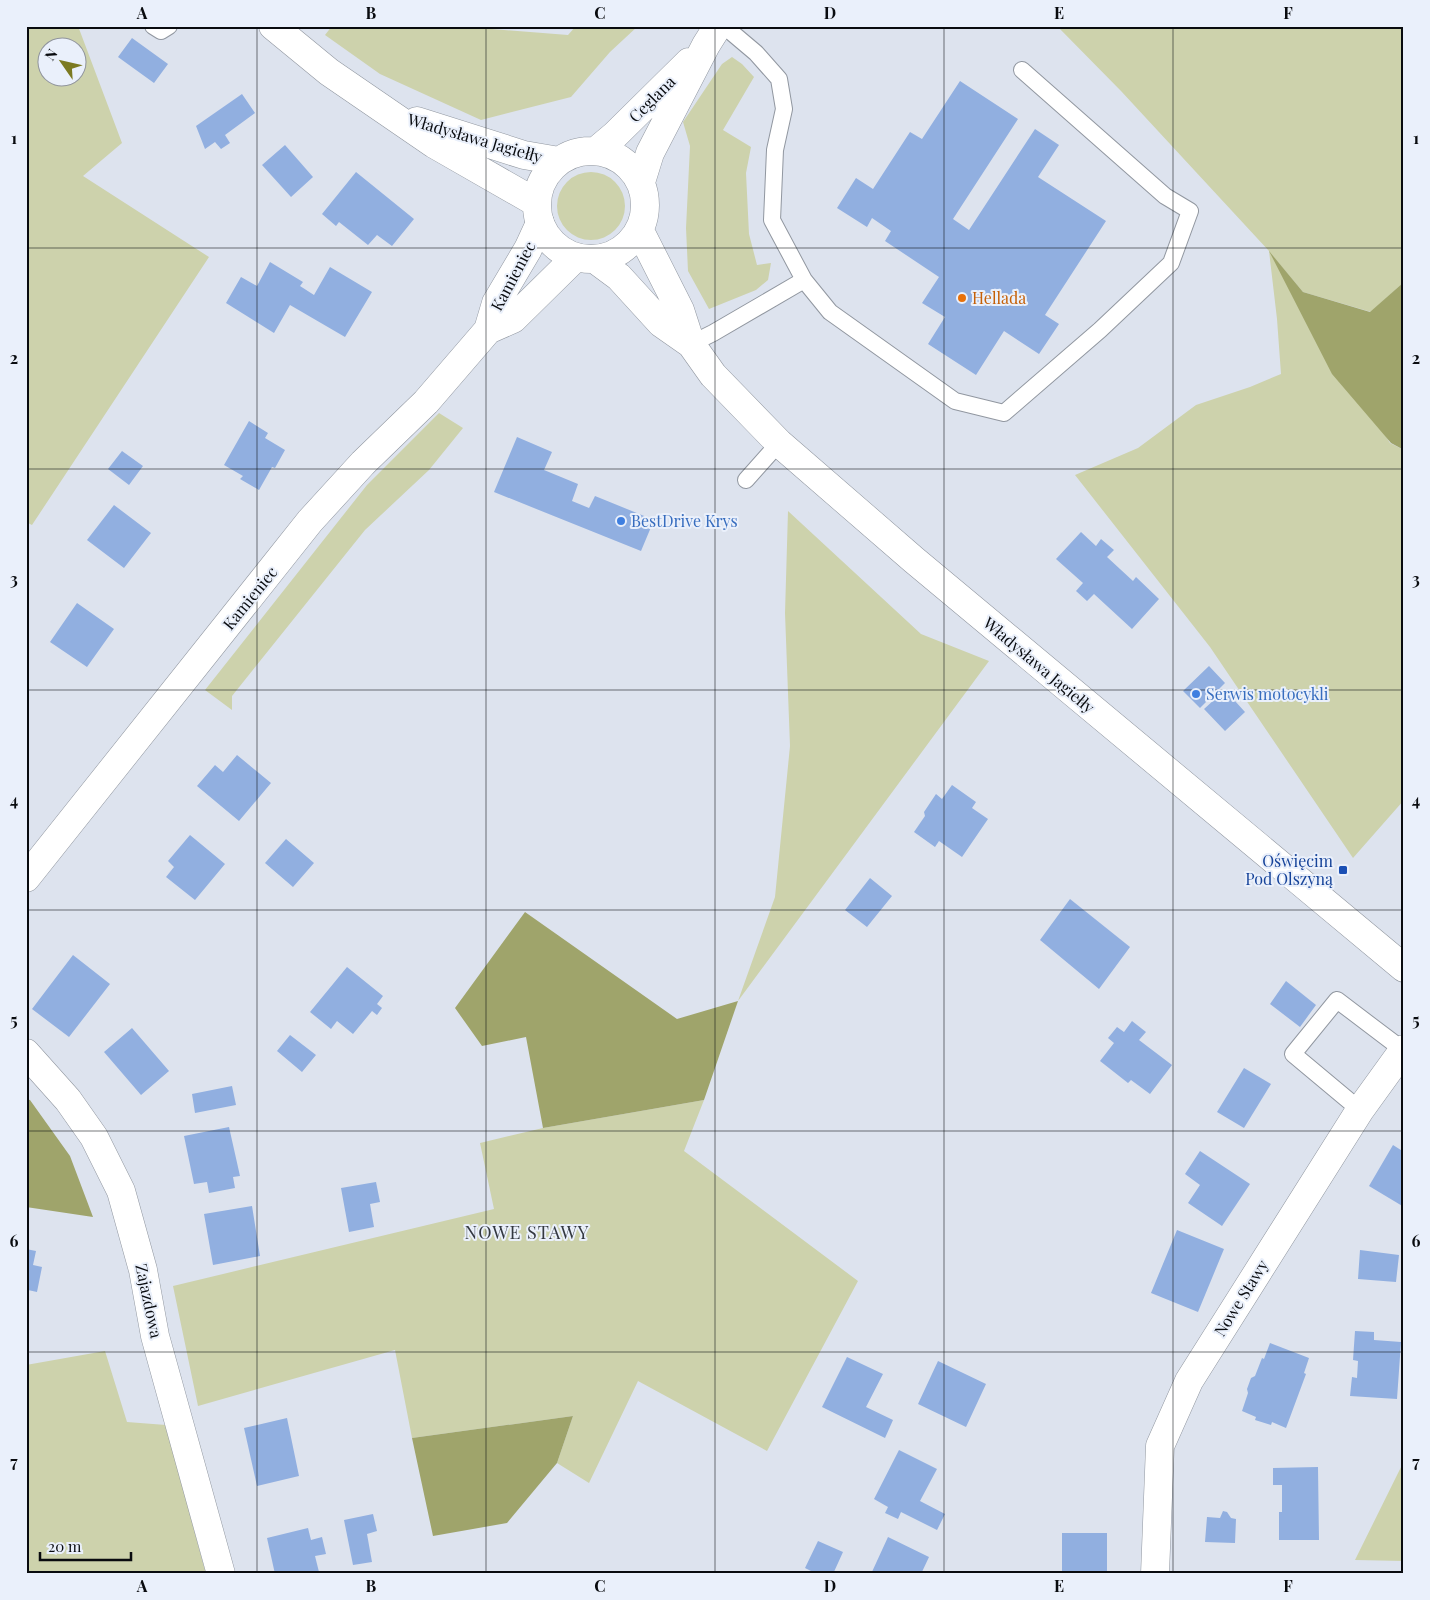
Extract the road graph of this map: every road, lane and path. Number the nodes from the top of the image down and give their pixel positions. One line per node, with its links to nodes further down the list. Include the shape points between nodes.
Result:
1 (152, 26): 2 (lane, via 161,31)
2 (169, 26)
3 (274, 26): 6 (street, Władysława Jagiełły, via 329,72)
4 (716, 32): 7 (street, Ceglana, via 615,136); 9 (street, Ceglana, via 650,154); 13 (lane, via 756,53 779,79 784,109 775,150 772,220)
5 (1022, 70): 13 (lane, via 1165,196 1190,211 1172,263 1004,413 955,401 830,312)
6 (391, 113): 8 (street, Władysława Jagiełły, via 524,155); 10 (street, Władysława Jagiełły)
7 (596, 151): 8 (street, via 584,151); 9 (street, via 615,156 630,166)
8 (559, 161): 10 (street, via 540,187)
9 (641, 182): 11 (street, via 646,198 646,215)
10 (538, 213): 12 (street, via 548,238 560,250); 14 (street, Kamieniec, via 528,249 496,303)
11 (640, 231): 12 (street, via 629,245 613,256); 15 (street, Władysława Jagiełły, via 680,310)
12 (585, 259): 14 (street, Kamieniec, via 513,318); 15 (street, Władysława Jagiełły, via 619,278 661,323)
13 (804, 280): 15 (lane)
14 (488, 330): 18 (street, Kamieniec, via 426,402 363,462 310,521)
15 (691, 344): 16 (street, Władysława Jagiełły, via 713,375)
16 (779, 443): 17 (lane); 19 (street, Władysława Jagiełły, via 914,560)
17 (746, 480)
18 (26, 878)
19 (1404, 968)
20 (1404, 1050): 22 (street, Nowe Stawy); 22 (lane, via 1337,1000 1294,1054)
21 (26, 1053): 23 (street, Zajazdowa, via 68,1100 94,1137 121,1191 143,1270 155,1336)
22 (1360, 1110): 24 (street, Nowe Stawy, via 1189,1381 1160,1446)
23 (221, 1574)
24 (1155, 1574)

